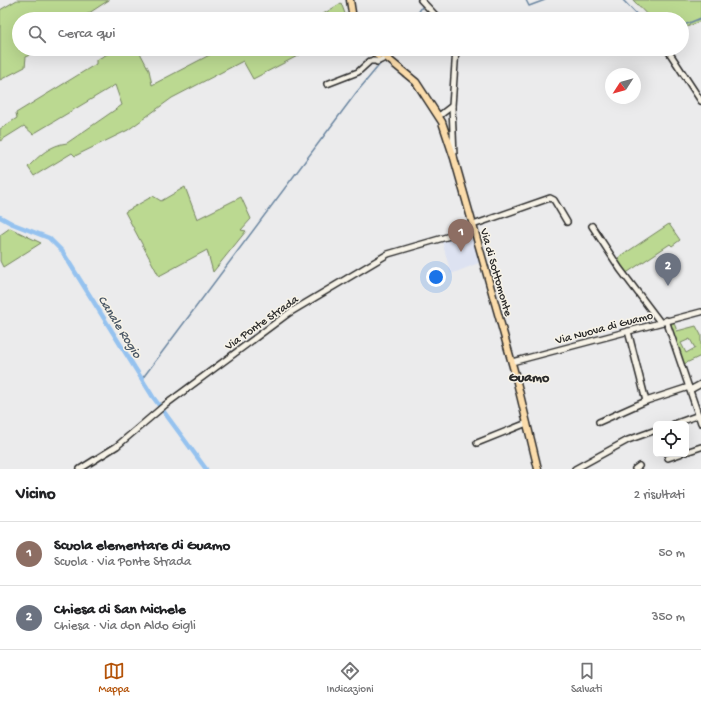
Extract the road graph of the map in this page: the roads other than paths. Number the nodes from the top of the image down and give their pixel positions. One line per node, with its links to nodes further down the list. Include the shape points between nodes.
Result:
1 (350, 0): 3 (main road)
2 (421, 0): 4 (street)
3 (352, 12)
4 (432, 12)
5 (375, 56): 9 (main road, Via di Sottomonte)
6 (385, 56): 11 (main road, Via di Sottomonte, via 410,76)
7 (456, 56): 13 (street)
8 (672, 56): 12 (street)
9 (378, 61): 10 (street, via 370,61 358,72); 11 (main road, Via di Sottomonte)
10 (327, 84)
11 (419, 88): 14 (main road, Via di Sottomonte)
12 (701, 101)
13 (452, 106): 14 (street); 15 (street)
14 (438, 116): 16 (main road, Via di Sottomonte)
15 (452, 116): 16 (street); 17 (street)
16 (442, 122): 17 (main road, Via di Sottomonte)
17 (454, 158): 20 (main road, Via di Sottomonte)
18 (567, 222): 20 (street, Via Ponte Strada, via 554,200 550,198)
19 (592, 226): 23 (street, via 620,269)
20 (473, 227): 25 (main road, Via di Sottomonte); 40 (street, Via Ponte Strada, via 376,261 289,314 157,411 117,446)
21 (701, 312): 22 (street, Via Nuova di Guamo)
22 (666, 320): 23 (street, Via Nuova di Guamo); 27 (street)
23 (660, 322): 24 (street, Via Nuova di Guamo)
24 (628, 331): 25 (street, Via Nuova di Guamo); 28 (street)
25 (512, 362): 32 (main road, Via di Sottomonte)
26 (701, 384): 27 (street)
27 (690, 389): 28 (street); 29 (street)
28 (646, 401): 31 (street)
29 (699, 416): 30 (street); 33 (street)
30 (683, 421)
31 (599, 422)
32 (526, 423): 35 (street); 41 (main road, Via di Sottomonte)
33 (701, 423)
34 (653, 431): 42 (street, via 628,440)
35 (477, 443)
36 (701, 447): 37 (street)
37 (689, 451)
38 (671, 457): 39 (street)
39 (668, 458)
40 (80, 469)
41 (538, 469)
42 (575, 469)

